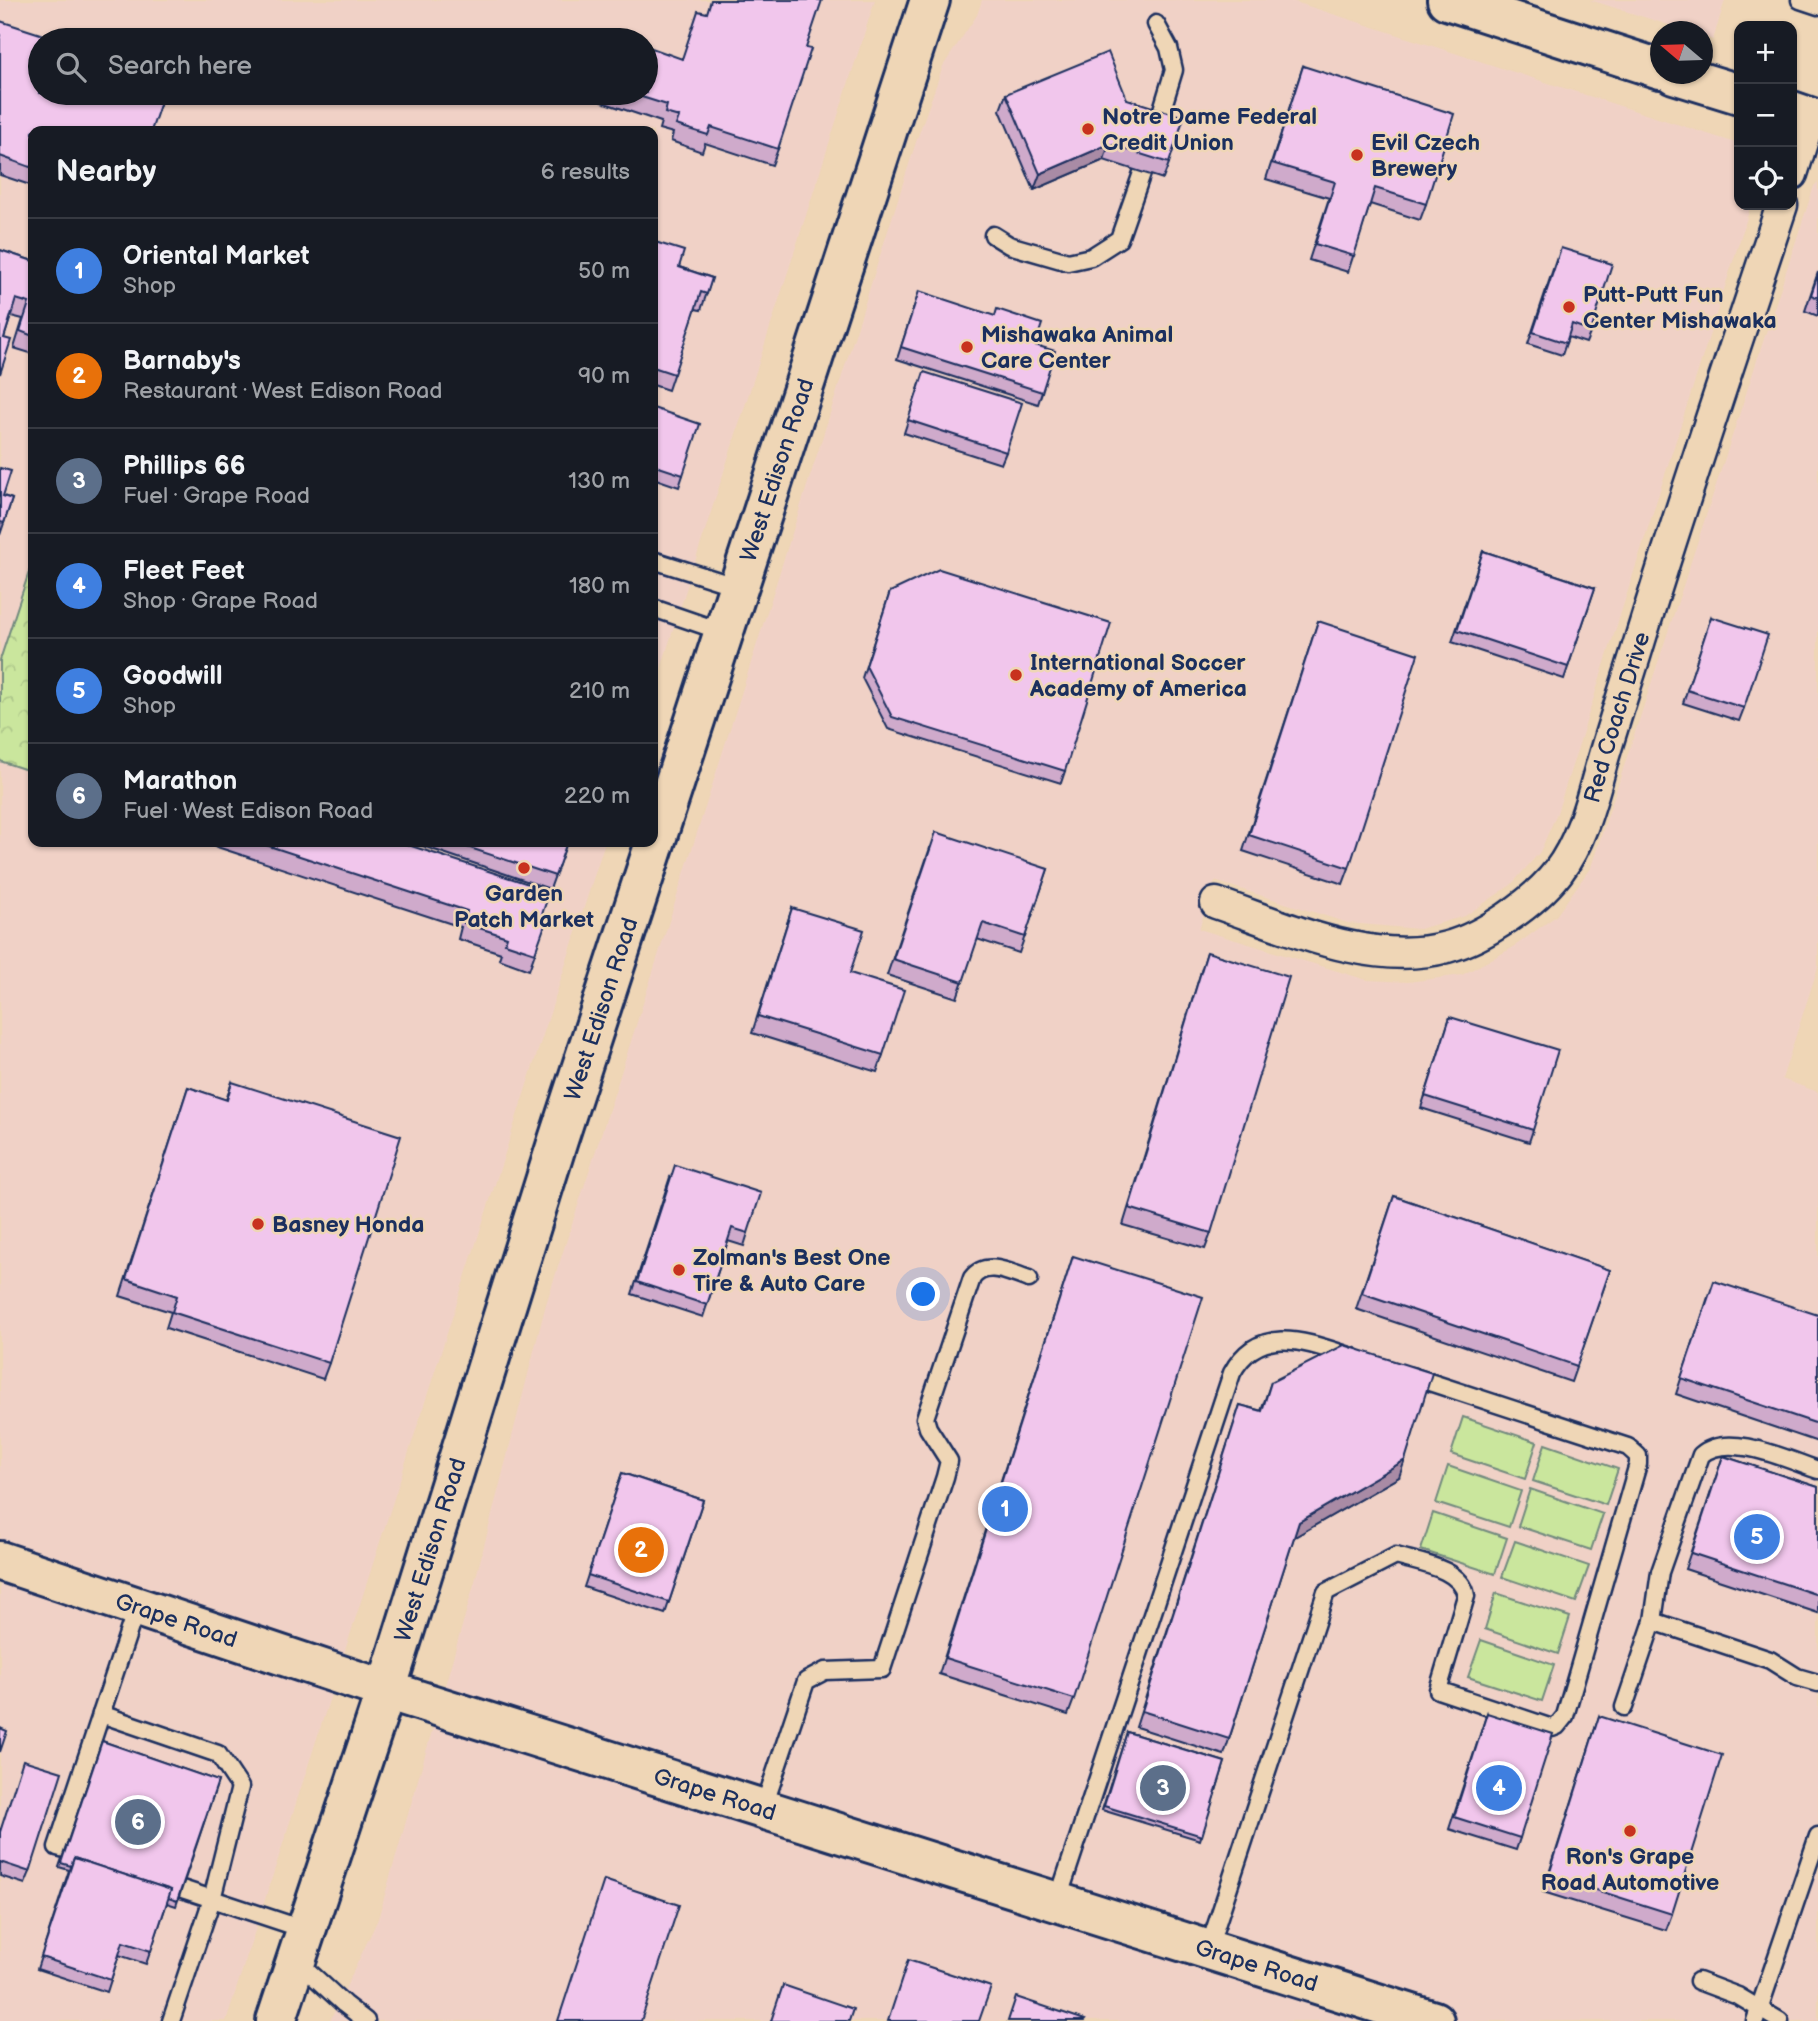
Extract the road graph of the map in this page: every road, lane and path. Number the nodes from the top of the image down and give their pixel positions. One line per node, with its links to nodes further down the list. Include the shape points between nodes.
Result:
1 (930, 0): 16 (main road, West Edison Road)
2 (1447, 0): 6 (main road)
3 (1800, 0): 4 (lane)
4 (1818, 6)
5 (1156, 24): 10 (lane, via 1174,70)
6 (1650, 65)
7 (1706, 84): 8 (main road)
8 (1734, 92)
9 (1807, 116): 11 (street)
10 (1157, 126)
11 (1797, 155)
12 (1142, 173): 14 (lane, via 1119,239 1091,257 1069,262 1009,245)
13 (1780, 210): 21 (street, Red Coach Drive, via 1580,834 1558,872 1501,922 1447,947 1410,952 1341,945)
14 (993, 235)
15 (658, 562): 16 (lane)
16 (738, 587): 18 (main road, West Edison Road)
17 (658, 610): 18 (lane)
18 (724, 632): 19 (main road, West Edison Road)
19 (658, 834)
20 (654, 847): 30 (main road, West Edison Road)
21 (1216, 903)
22 (1029, 1279): 33 (lane, via 986,1267 972,1278 925,1418 949,1461 882,1668 825,1671 806,1681)
23 (1365, 1361): 38 (lane, via 1295,1340 1278,1340 1238,1362)
24 (1391, 1370): 40 (lane, via 1628,1447 1638,1456 1565,1716 1561,1723 1546,1727 1438,1690 1466,1596 1451,1574 1396,1556 1326,1592)
25 (1818, 1470): 28 (lane, via 1734,1445 1709,1448 1701,1455 1660,1572)
26 (0, 1561): 27 (main road, Grape Road)
27 (137, 1606): 30 (main road, Grape Road); 32 (lane)
28 (1653, 1621): 29 (lane, via 1770,1660); 31 (lane)
29 (1818, 1683)
30 (386, 1690): 33 (main road, Grape Road); 39 (main road, West Edison Road)
31 (1624, 1707)
32 (101, 1714): 35 (lane, via 57,1847); 37 (lane, via 218,1754 240,1787)
33 (763, 1809): 38 (main road, Grape Road)
34 (1818, 1836): 42 (lane)
35 (65, 1849)
36 (182, 1889): 37 (lane)
37 (212, 1899): 39 (lane); 43 (lane)
38 (1057, 1902): 40 (main road, Grape Road)
39 (301, 1945): 44 (main road, West Edison Road); 47 (lane, via 344,2004)
40 (1208, 1950): 48 (main road, Grape Road)
41 (1698, 1981): 42 (lane, via 1738,1996)
42 (1757, 2015): 49 (lane)
43 (171, 2021)
44 (276, 2021)
45 (340, 2021): 46 (lane)
46 (356, 2021)
47 (366, 2021)
48 (1434, 2021)
49 (1780, 2021)

